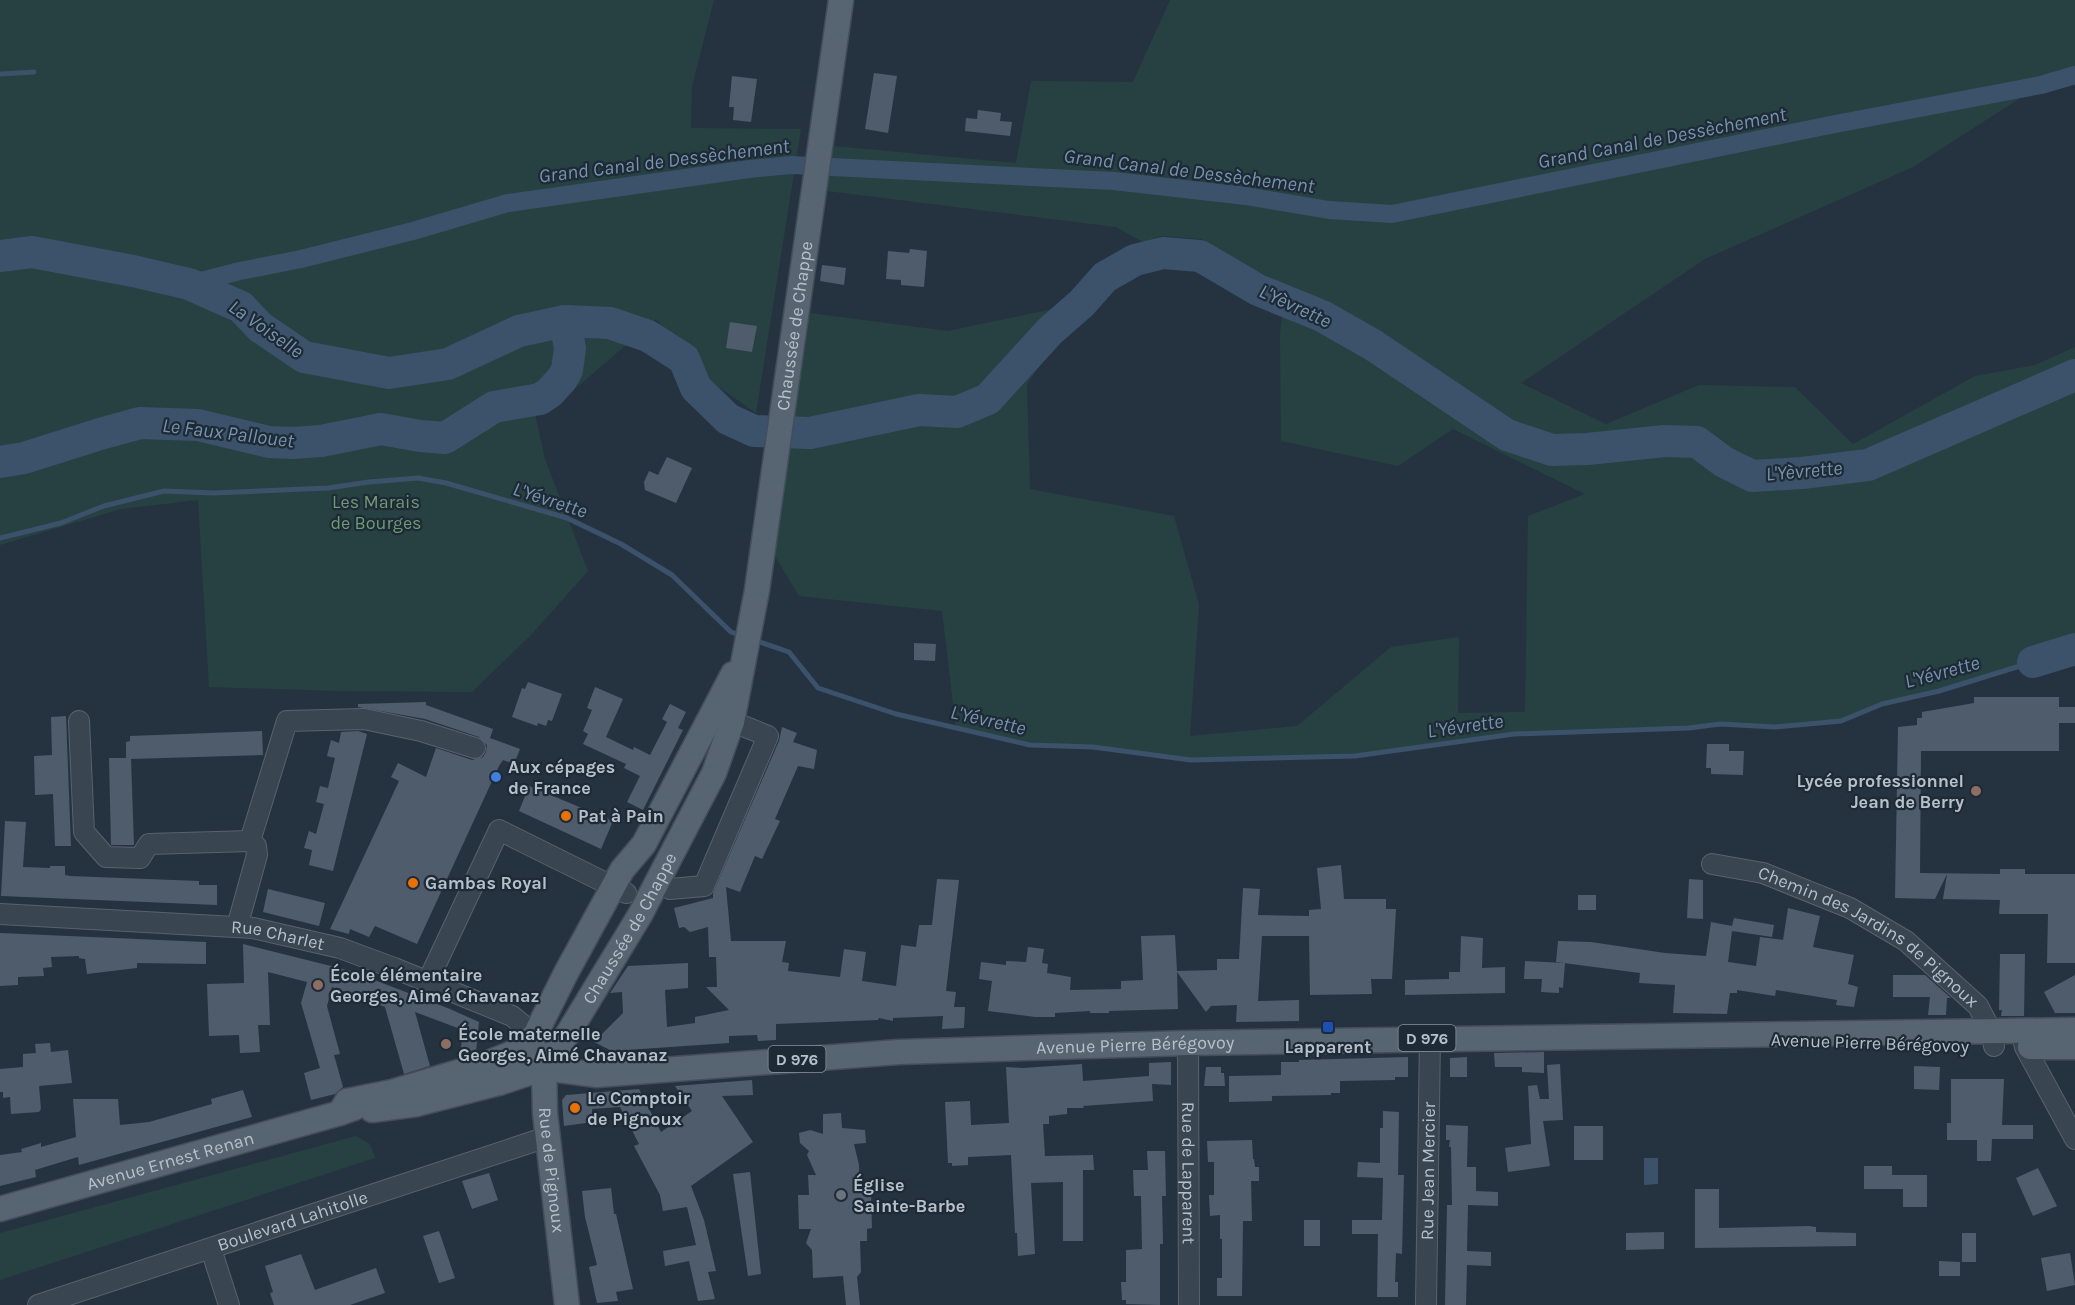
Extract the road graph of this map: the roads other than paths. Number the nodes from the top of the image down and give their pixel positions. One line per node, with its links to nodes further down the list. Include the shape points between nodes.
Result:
1 (841, 0): 2 (main road, Chaussée de Chappe, via 753,618)
2 (722, 718): 7 (main road, Chaussée de Chappe, via 714,773); 7 (street, via 768,736 704,886 670,889); 8 (main road, Chaussée de Chappe, via 644,844 635,877)
3 (79, 721): 5 (street, via 84,832 106,857 140,858 149,844)
4 (475, 748): 5 (street, via 364,719 287,721)
5 (250, 841): 10 (street, via 256,846 257,855)
6 (1712, 864): 15 (street, Chemin des Jardins de Pignoux, via 1762,873 1850,908 1906,941 1978,1005)
7 (658, 882): 19 (main road, Chaussée de Chappe)
8 (619, 890): 11 (street, via 499,830); 13 (main road, Chaussée de Chappe, via 566,973); 19 (main road, Chaussée de Chappe, via 557,1022)
9 (0, 914): 10 (street, Rue Charlet)
10 (237, 927): 11 (street, Rue Charlet, via 340,948)
11 (428, 981): 13 (street, Rue Charlet, via 512,1016)
12 (2075, 1030): 15 (main road, D 976)
13 (536, 1035): 18 (main road, Avenue Ernest Renan); 19 (main road, Rue de Pignoux)
14 (1430, 1038): 15 (main road, Avenue Pierre Bérégovoy / D 976, via 1729,1035 1789,1043); 16 (main road, Avenue Pierre Bérégovoy / D 976); 29 (street, Rue Jean Mercier)
15 (2007, 1039): 17 (main road, D 976); 22 (street, Chemin des Jardins de Pignoux)
16 (1188, 1043): 19 (main road, Avenue Pierre Bérégovoy / D 976, via 899,1052 597,1075); 28 (street, Rue de Lapparent)
17 (2075, 1047)
18 (513, 1053): 19 (main road); 20 (main road, Avenue Ernest Renan, via 393,1092 347,1101)
19 (544, 1068): 20 (main road, Avenue Ernest Renan, via 417,1104); 21 (main road, Rue de Pignoux)
20 (340, 1113): 23 (main road, Avenue Ernest Renan)
21 (547, 1137): 24 (street, Boulevard Lahitolle); 27 (main road, Rue de Pignoux)
22 (2075, 1139)
23 (0, 1209)
24 (211, 1249): 25 (street, Boulevard Lahitolle); 26 (street)
25 (38, 1305)
26 (230, 1305)
27 (567, 1305)
28 (1189, 1305)
29 (1426, 1305)

